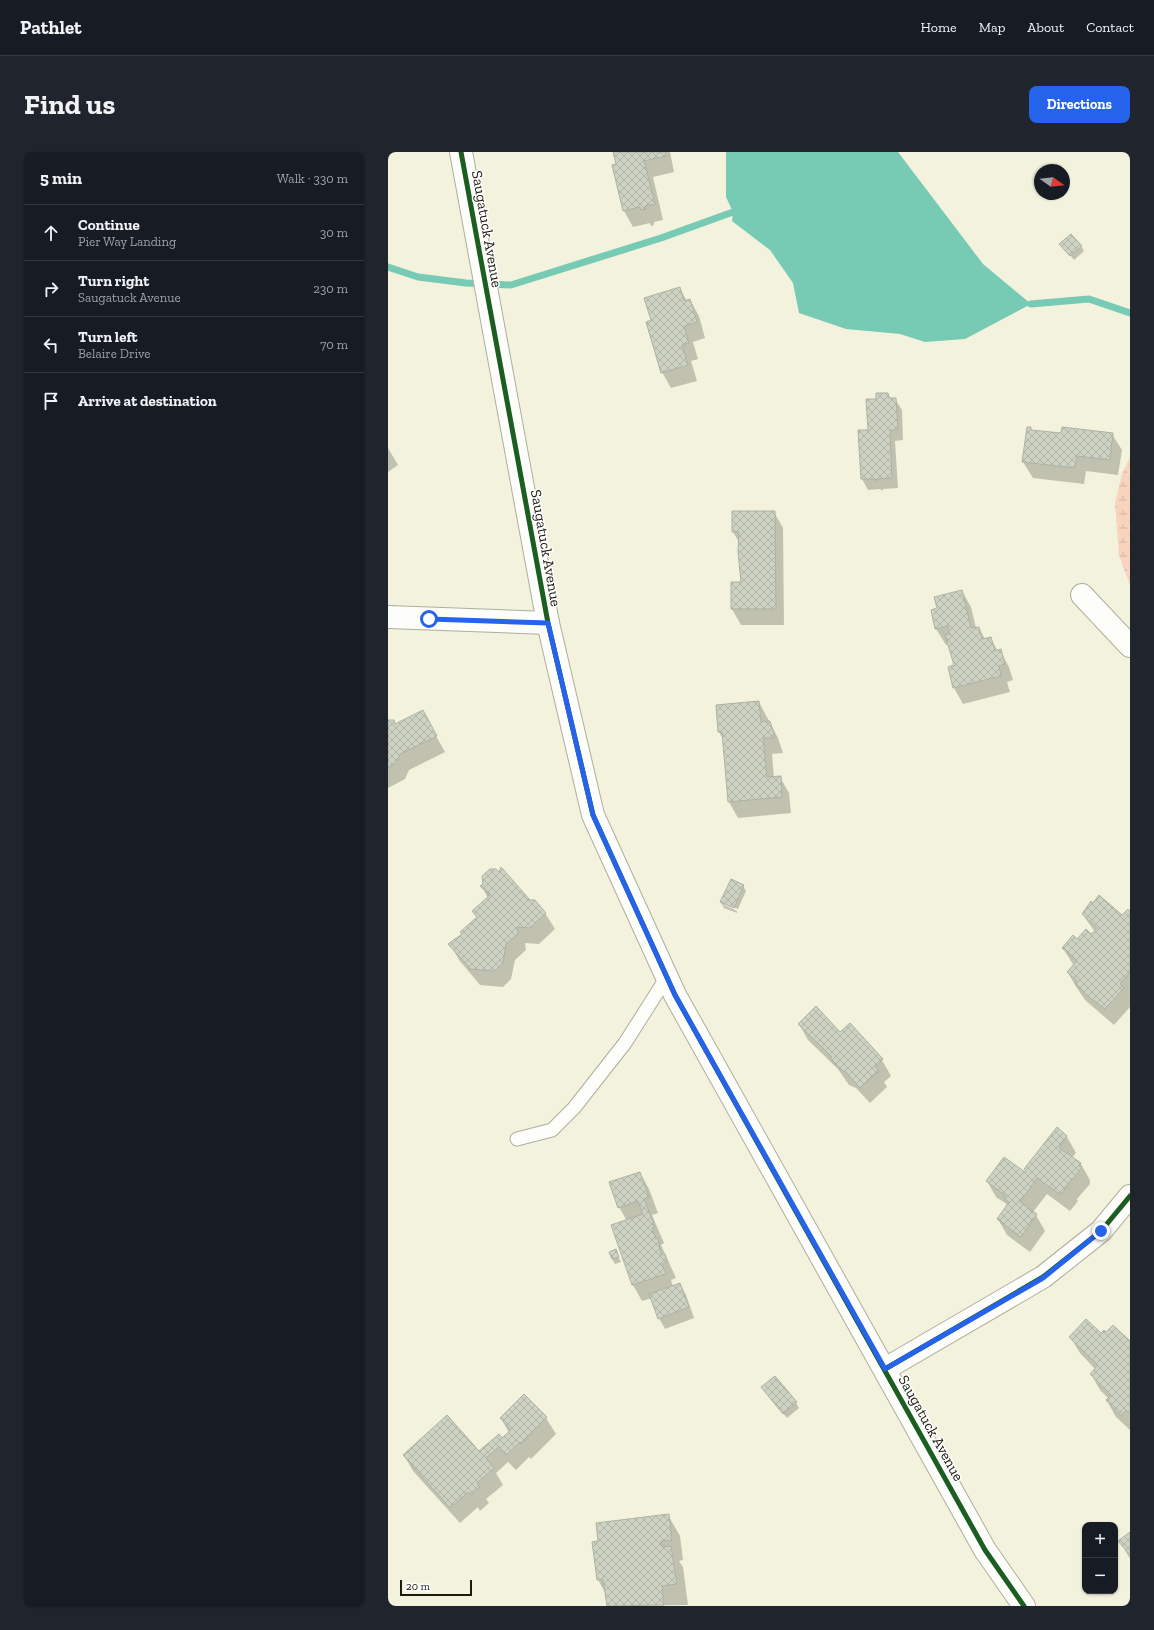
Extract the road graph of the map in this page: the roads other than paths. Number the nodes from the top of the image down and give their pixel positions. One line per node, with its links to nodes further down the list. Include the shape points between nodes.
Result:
1 (461, 152): 4 (main road, Saugatuck Avenue)
2 (1082, 595): 5 (main road)
3 (388, 617): 4 (main road)
4 (548, 623): 6 (main road, Saugatuck Avenue, via 593,815)
5 (1130, 646)
6 (667, 977): 7 (lane, via 625,1043 574,1108 552,1130); 9 (main road, Saugatuck Avenue)
7 (517, 1140)
8 (1130, 1196): 9 (main road, via 1101,1231 1043,1278)
9 (885, 1369): 10 (main road, Saugatuck Avenue, via 986,1550)
10 (1024, 1606)

